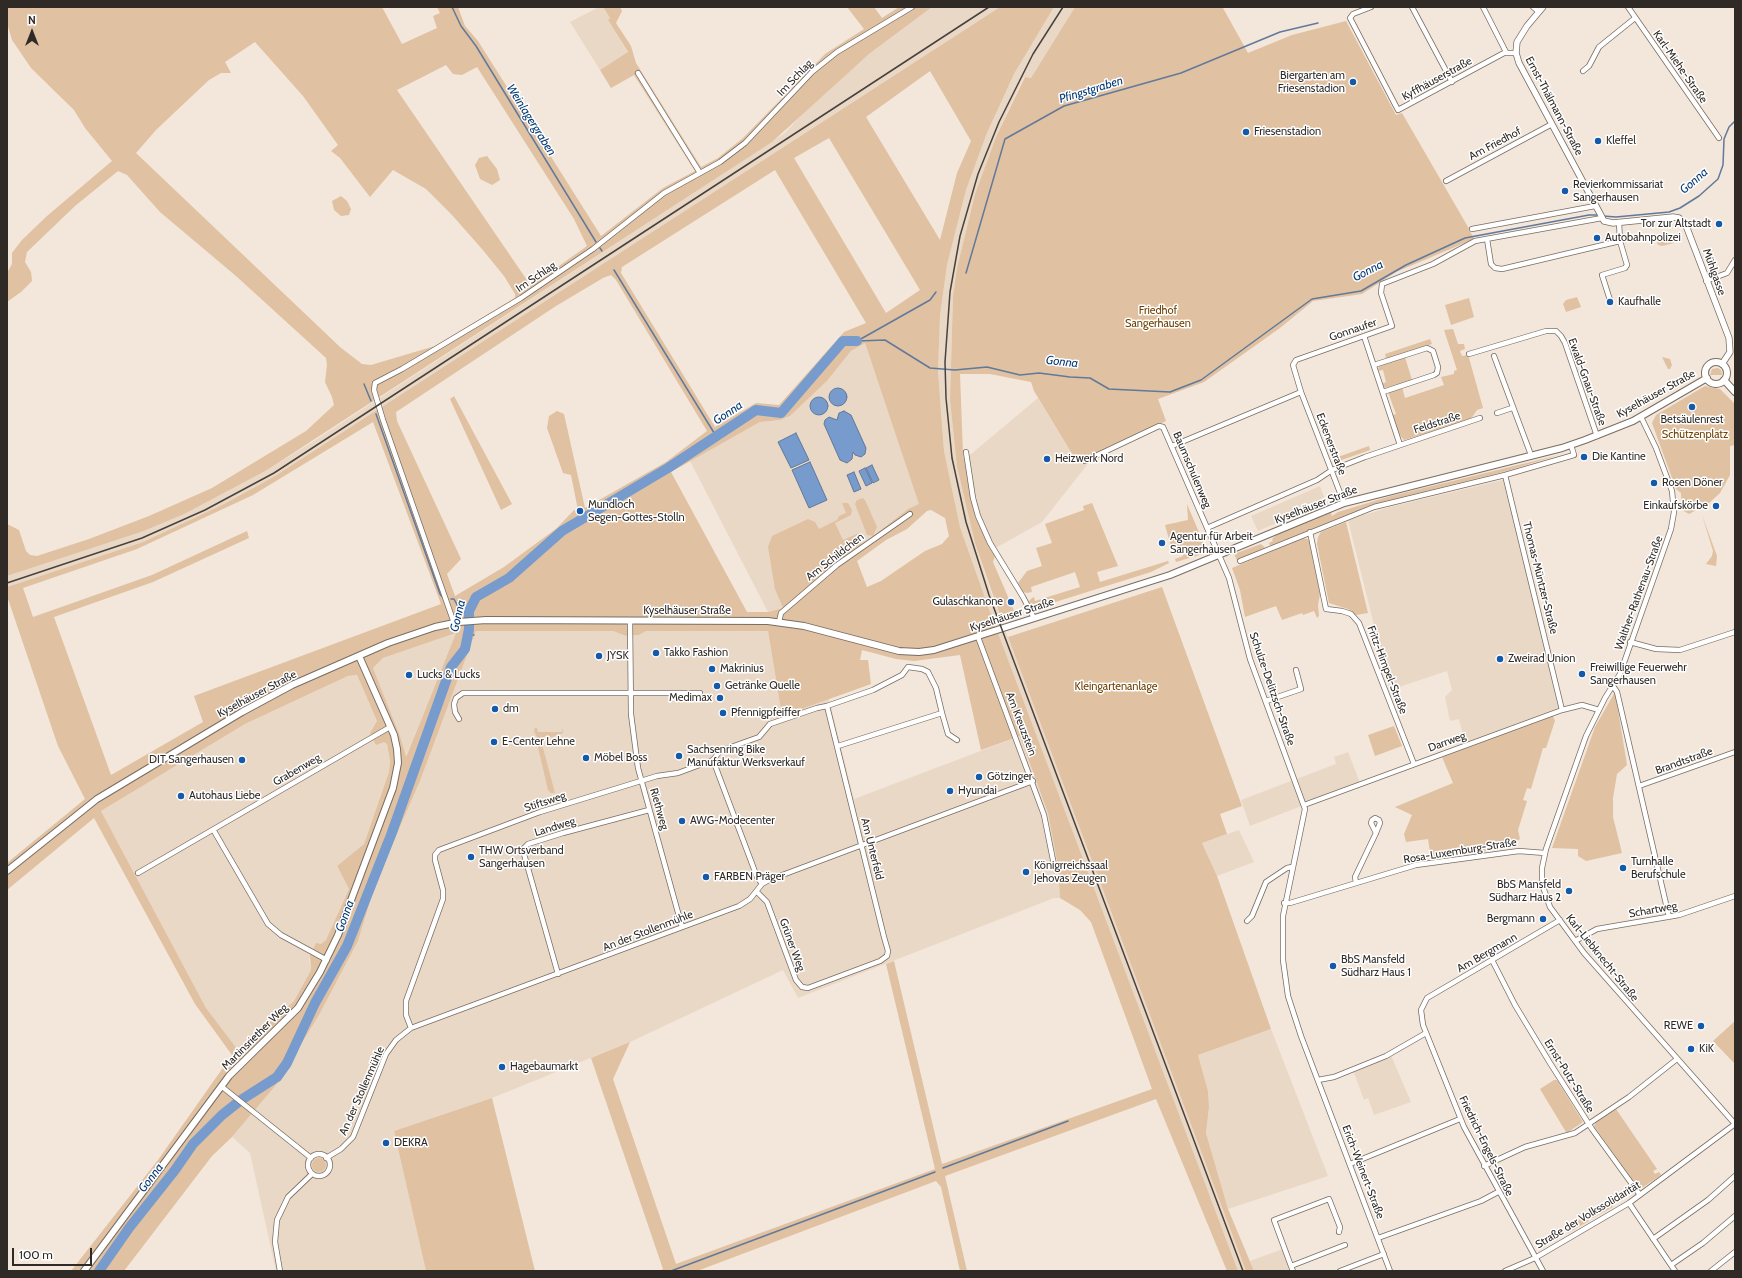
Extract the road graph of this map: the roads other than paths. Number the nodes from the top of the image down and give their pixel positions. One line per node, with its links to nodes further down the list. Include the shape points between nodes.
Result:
1 (912, 7): 16 (street, Im Schlag, via 838,52 812,72 744,143 720,162)
2 (1371, 7): 13 (street, Kyffhäuserstraße, via 1350,16 1398,110)
3 (1412, 7): 13 (street)
4 (1483, 7): 9 (street)
5 (1533, 7): 7 (street)
6 (1628, 7): 8 (street, Karl-Miehe-Straße)
7 (1541, 9): 10 (street, Ernst-Thälmann-Straße, via 1520,36)
8 (1635, 18): 11 (street, via 1599,47 1589,66); 15 (street, Karl-Miehe-Straße)
9 (1506, 52): 10 (street); 13 (street, Kyffhäuserstraße)
10 (1516, 53): 14 (street, Ernst-Thälmann-Straße)
11 (1583, 71)
12 (638, 73): 16 (street)
13 (1452, 82)
14 (1552, 124): 17 (street, Am Friedhof); 18 (street, Ernst-Thälmann-Straße)
15 (1719, 138)
16 (700, 173): 57 (street, Im Schlag, via 664,192 593,249 521,298 403,369 379,380 375,385 374,391 381,412)
17 (1446, 181)
18 (1599, 213): 19 (street, Mühlgasse, via 1607,223); 20 (street); 21 (street)
19 (1619, 222): 22 (street); 24 (street, Mühlgasse, via 1673,217 1681,220 1687,229)
20 (1472, 229)
21 (1487, 239): 22 (street, via 1491,264 1502,269); 26 (street, Gonnaufer, via 1473,242 1433,264 1382,284 1381,293 1392,326)
22 (1620, 241): 25 (street, via 1627,266 1602,275)
23 (1735, 260): 24 (street, via 1726,274)
24 (1706, 281): 27 (street, Mühlgasse)
25 (1610, 300)
26 (1364, 336): 31 (street); 34 (street, Gonnaufer, via 1296,360 1293,365)
27 (1732, 352): 30 (street, Mühlgasse)
28 (1469, 354): 41 (street, Ewald-Gnau-Straße, via 1546,330 1556,331 1565,343)
29 (1494, 356): 37 (street)
30 (1722, 364): 32 (main road, via 1709,365); 33 (main road, via 1726,371)
31 (1374, 365): 35 (street); 35 (street, via 1427,348 1433,351 1438,367 1434,375)
32 (1707, 378): 33 (main road, via 1714,384); 39 (main road, Kyselhäuser Straße)
33 (1724, 380): 36 (main road)
34 (1301, 392): 44 (street); 48 (street, Eckenerstraße)
35 (1383, 392): 42 (street)
36 (1735, 392)
37 (1512, 408): 38 (street); 46 (street)
38 (1497, 413)
39 (1641, 416): 41 (main road, Kyselhäuser Straße); 62 (street, Walther-Rathenau-Straße, via 1672,491 1674,512 1666,543)
40 (1480, 418): 42 (street, Feldstraße)
41 (1597, 436): 43 (main road, Kyselhäuser Straße)
42 (1400, 445): 48 (street, Feldstraße)
43 (1571, 445): 46 (main road, Kyselhäuser Straße); 49 (street, Kyselhäuser Straße, via 1574,455)
44 (1172, 446): 47 (street, Baumschulenweg, via 1166,430 1159,426); 52 (street, Baumschulenweg)
45 (966, 452): 56 (street, via 978,516)
46 (1531, 455): 50 (main road, Kyselhäuser Straße)
47 (1084, 461)
48 (1332, 470): 50 (street, Eckenerstraße); 52 (street, Kyselhäuser Straße, via 1317,480)
49 (1505, 475): 53 (street, Kyselhäuser Straße, via 1374,508); 70 (street, Thomas-Müntzer-Straße)
50 (1344, 502): 54 (main road, Kyselhäuser Straße)
51 (910, 514): 59 (street, Am Schildchen, via 837,565 781,613)
52 (1207, 528): 54 (street, Baumschulenweg)
53 (1310, 532): 55 (street, Kyselhäuser Straße); 79 (street, Fritz-Himpel-Straße, via 1326,609 1347,613 1359,623)
54 (1219, 556): 56 (main road, Kyselhäuser Straße, via 1170,575); 68 (street, Schulze-Delitzsch-Straße, via 1231,584 1250,659)
55 (1240, 561)
56 (1034, 618): 61 (main road, Kyselhäuser Straße)
57 (457, 622): 58 (main road, Kyselhäuser Straße); 63 (main road, Kyselhäuser Straße, via 402,638)
58 (630, 622): 59 (main road, Kyselhäuser Straße); 66 (street, Riethweg)
59 (779, 622): 61 (main road, Kyselhäuser Straße, via 899,651 934,650)
60 (1735, 632): 62 (street, via 1693,647 1674,650 1656,649)
61 (978, 636): 81 (street, Am Kreuzstein)
62 (1630, 642): 65 (street, Walther-Rathenau-Straße, via 1620,674)
63 (359, 656): 74 (main road, Martinsriether Weg); 91 (main road, Kyselhäuser Straße, via 260,702 116,787 79,812)
64 (1296, 670): 68 (street, via 1301,689)
65 (1613, 686): 71 (street, Karl-Liebknecht-Straße); 82 (street, via 1617,692)
66 (630, 692): 67 (street); 73 (street, via 463,693 456,698 454,704 454,712); 80 (street, Riethweg, via 632,723)
67 (700, 693)
68 (1266, 701): 83 (street, Schulze-Delitzsch-Straße)
69 (828, 706): 72 (street, via 885,685 902,675 908,667 928,672 936,688); 76 (street, Am Unterfeld); 78 (street, Stiftsweg, via 770,724 759,737 718,752)
70 (1562, 710): 71 (street, Darrweg, via 1582,706); 79 (street, Darrweg)
71 (1599, 710): 88 (street, Karl-Liebknecht-Straße, via 1586,736)
72 (942, 713): 75 (street, via 948,734); 76 (street)
73 (459, 719)
74 (390, 727): 85 (street, Grabenweg); 104 (main road, Martinsriether Weg, via 397,749 396,779)
75 (957, 740)
76 (838, 746): 87 (street, Am Unterfeld)
77 (1735, 752): 82 (street, Brandtstraße)
78 (713, 760): 80 (street, Stiftsweg, via 678,773); 94 (street, via 757,877)
79 (1414, 764): 83 (street, Darrweg)
80 (642, 781): 84 (street, Riethweg); 108 (street, Stiftsweg, via 530,816 437,852 435,860 443,899 406,1000 406,1015)
81 (1033, 781): 87 (street); 89 (street, Am Kreuzstein, via 1044,815)
82 (1639, 786): 98 (street)
83 (1304, 805): 90 (street, Erich-Weinert-Straße)
84 (649, 810): 101 (street, Riethweg); 106 (street, Landweg, via 528,844 524,848)
85 (214, 831): 92 (street, Grabenweg); 104 (street, via 268,924 281,935)
86 (1376, 833): 93 (street, via 1355,877)
87 (862, 845): 94 (street); 103 (street, Am Unterfeld, via 888,951)
88 (1545, 853): 93 (street, Rosa-Luxemburg-Straße, via 1519,851 1424,864); 99 (street, Karl-Liebknecht-Straße, via 1543,888 1549,904)
89 (1054, 865)
90 (1292, 867): 97 (street, Erich-Weinert-Straße); 100 (street, via 1287,867 1266,882 1252,916)
91 (7, 871)
92 (138, 873)
93 (1356, 882): 97 (street, Rosa-Luxemburg-Straße)
94 (762, 884): 95 (street, An der Stollenmühle)
95 (757, 892): 101 (street, An der Stollenmühle, via 739,906); 103 (street, Grüner Weg, via 767,902 796,980 802,988 880,961)
96 (1735, 896): 98 (street, Schartweg)
97 (1284, 903): 111 (street, Erich-Weinert-Straße, via 1282,943 1286,984 1296,1022)
98 (1668, 917): 102 (street, Schartweg, via 1597,930)
99 (1560, 920): 102 (street, Karl-Liebknecht-Straße); 105 (street, Am Bergmann)
100 (1247, 921)
101 (682, 927): 106 (street, An der Stollenmühle)
102 (1574, 941): 110 (street, Karl-Liebknecht-Straße)
103 (887, 956)
104 (327, 960): 112 (main road, Martinsriether Weg, via 292,1016 240,1064)
105 (1492, 960): 107 (street, Am Bergmann); 114 (street, Ernst-Putz-Straße, via 1515,1005)
106 (558, 974): 108 (street, An der Stollenmühle)
107 (1424, 1001): 109 (street, Friedrich-Engels-Straße, via 1421,1015)
108 (411, 1028): 117 (street, An der Stollenmühle, via 396,1040 386,1054 353,1137 341,1149)
109 (1426, 1033): 111 (street, via 1386,1056 1334,1077); 113 (street, Friedrich-Engels-Straße)
110 (1677, 1059): 114 (street); 115 (street, Karl-Liebknecht-Straße)
111 (1318, 1080): 118 (street, Erich-Weinert-Straße)
112 (221, 1086): 116 (street); 135 (main road, Martinsriether Weg)
113 (1460, 1119): 118 (street); 119 (street, Friedrich-Engels-Straße)
114 (1588, 1124): 119 (street, via 1573,1134 1525,1147); 123 (street, Ernst-Putz-Straße)
115 (1735, 1124): 123 (street, Straße der Volkssolidarität)
116 (311, 1158): 117 (street, via 320,1155); 120 (street, via 308,1166)
117 (326, 1158): 120 (street, via 329,1165 327,1172 322,1176)
118 (1350, 1164): 127 (street, Erich-Weinert-Straße)
119 (1484, 1166): 122 (street, Friedrich-Engels-Straße)
120 (312, 1174): 136 (street, via 288,1197 278,1218 274,1242)
121 (1735, 1176): 128 (street, via 1708,1200)
122 (1498, 1192): 127 (street, via 1481,1201); 132 (street, Friedrich-Engels-Straße)
123 (1640, 1195): 124 (street, Straße der Volkssolidarität)
124 (1629, 1203): 128 (street); 132 (street, Straße der Volkssolidarität)
125 (1735, 1216): 133 (street)
126 (1339, 1232): 134 (street, via 1340,1227 1328,1199 1274,1220)
127 (1378, 1238): 131 (street, Erich-Weinert-Straße)
128 (1653, 1239): 133 (street)
129 (1346, 1245): 134 (street)
130 (1735, 1252): 142 (street)
131 (1384, 1254): 137 (street); 138 (street, Erich-Weinert-Straße)
132 (1535, 1258): 139 (street, Straße der Volkssolidarität); 140 (street, Friedrich-Engels-Straße)
133 (1671, 1265): 141 (street)
134 (1292, 1268)
135 (84, 1271)
136 (280, 1271)
137 (1340, 1271)
138 (1390, 1271)
139 (1505, 1271)
140 (1543, 1271)
141 (1675, 1271)
142 (1711, 1271)

